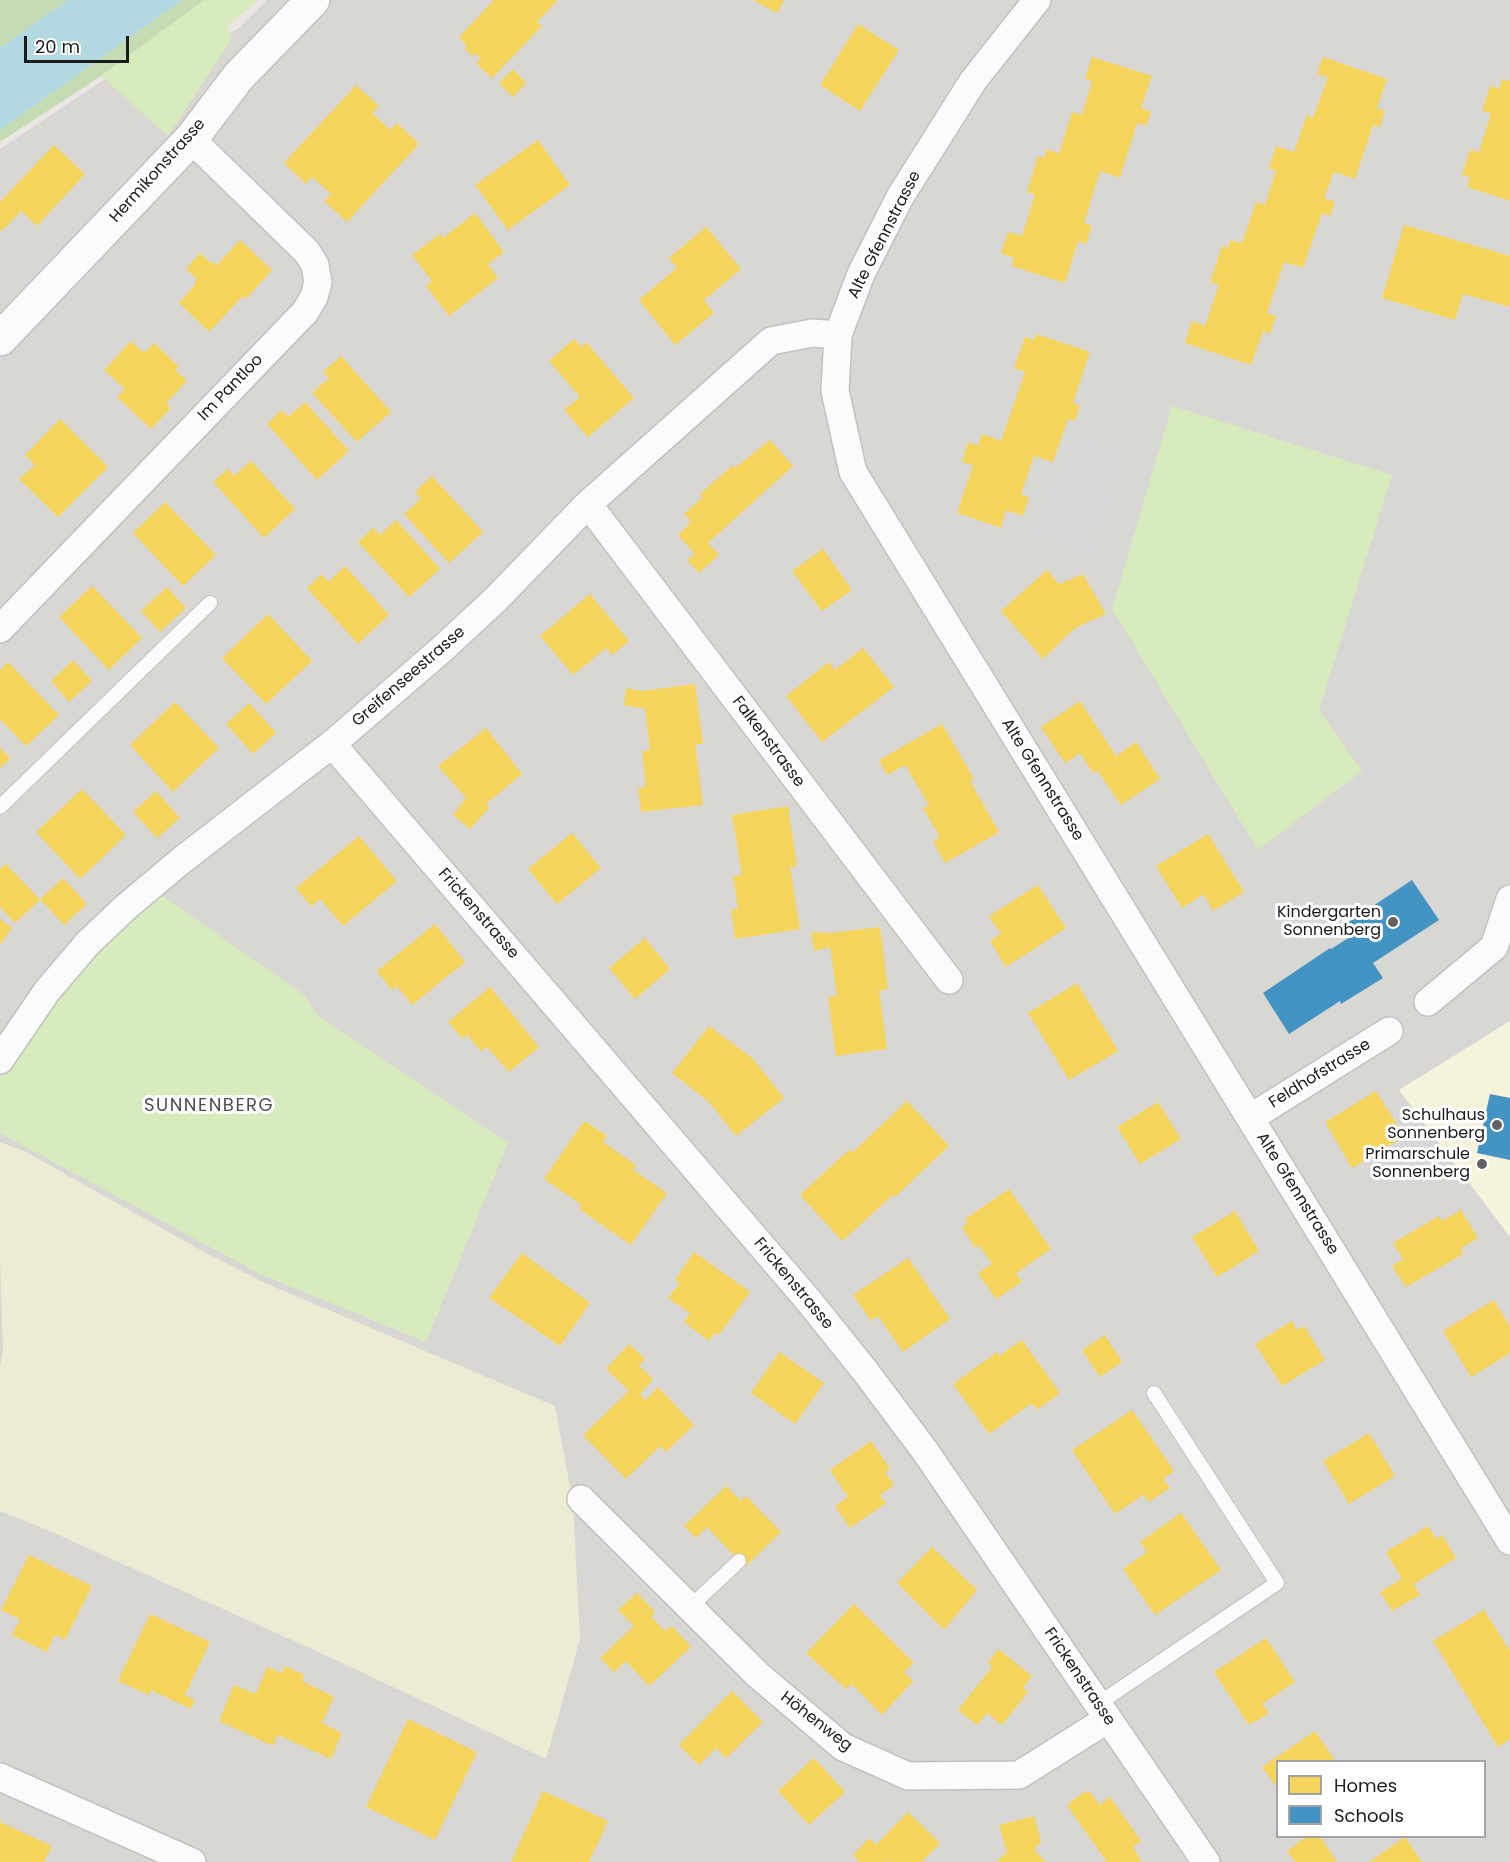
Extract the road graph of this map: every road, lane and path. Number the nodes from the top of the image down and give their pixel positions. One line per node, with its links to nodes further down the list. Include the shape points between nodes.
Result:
1 (313, 0): 3 (street, Hermikonstrasse, via 238,76)
2 (1037, 0): 4 (street, Alte Gfennstrasse, via 973,81 900,196 861,274)
3 (190, 139): 5 (street, Hermikonstrasse); 8 (street, Im Pantloo, via 307,252 315,265 318,282 314,297 304,312)
4 (838, 335): 6 (street, Greifenseestrasse, via 812,333 771,341); 16 (street, Alte Gfennstrasse, via 835,391 852,472)
5 (0, 339)
6 (588, 504): 9 (street, Greifenseestrasse, via 495,600); 12 (street, Falkenstrasse)
7 (210, 603): 10 (lane)
8 (0, 629)
9 (332, 744): 15 (street, Greifenseestrasse, via 182,860 88,943 47,991); 22 (street, Frickenstrasse, via 865,1371 925,1451)
10 (0, 807)
11 (1510, 899): 13 (street, via 1494,947)
12 (949, 980)
13 (1428, 1002)
14 (1389, 1031): 16 (street, Feldhofstrasse)
15 (0, 1059)
16 (1250, 1118): 19 (street, Alte Gfennstrasse)
17 (1154, 1393): 22 (lane, via 1277,1583)
18 (581, 1499): 21 (street, Höhenweg)
19 (1510, 1541)
20 (739, 1561): 21 (lane)
21 (690, 1606): 22 (street, Höhenweg, via 758,1675 843,1747 908,1776 1019,1775)
22 (1103, 1712): 25 (street, Frickenstrasse)
23 (0, 1777): 24 (street)
24 (192, 1862)
25 (1206, 1862)

